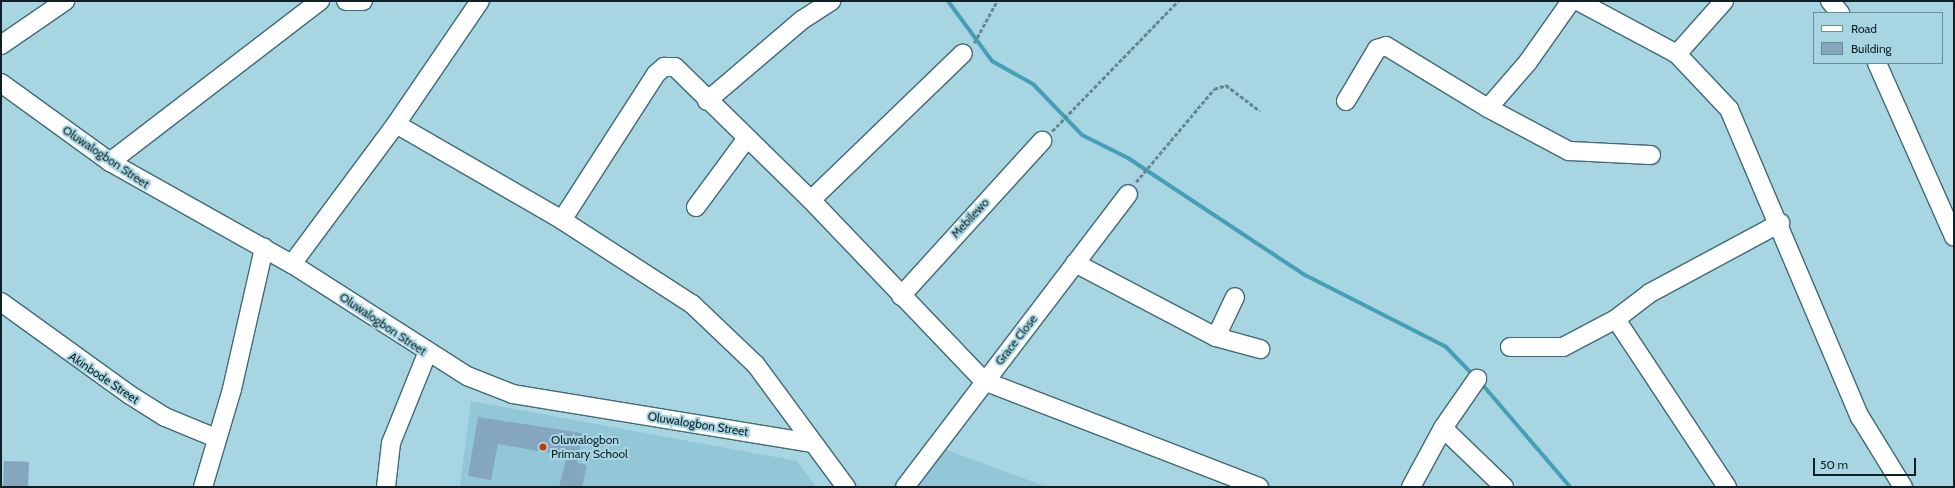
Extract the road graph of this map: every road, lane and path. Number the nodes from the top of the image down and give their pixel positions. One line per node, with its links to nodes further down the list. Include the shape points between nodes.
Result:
1 (65, 1): 13 (street)
2 (320, 1): 29 (street)
3 (346, 1): 4 (street)
4 (363, 1)
5 (480, 1): 25 (street)
6 (831, 1): 21 (street, via 802,20)
7 (997, 1): 16 (path)
8 (1178, 1): 24 (path)
9 (1571, 1): 22 (street, via 1528,62)
10 (1578, 1): 17 (street)
11 (1724, 1): 17 (street)
12 (1830, 1): 14 (street)
13 (41, 7): 15 (street)
14 (1839, 12)
15 (1, 45)
16 (969, 48): 32 (street)
17 (1677, 54): 35 (street, via 1729,109)
18 (1878, 64): 36 (street)
19 (1, 83): 29 (street, Oluwalogbon Street)
20 (1346, 100): 22 (street, via 1377,49 1386,46)
21 (707, 101): 26 (street); 34 (street, via 675,67 664,68 656,74)
22 (1488, 108): 28 (street, via 1569,151)
23 (1260, 111): 30 (path, via 1226,85 1214,89)
24 (1060, 121)
25 (396, 124): 34 (street); 39 (street)
26 (747, 138): 32 (street); 33 (street)
27 (1042, 141): 40 (street, Mebilewo)
28 (1651, 155)
29 (110, 162): 37 (street, Oluwalogbon Street)
30 (1144, 171)
31 (1128, 194): 38 (street, Grace Close)
32 (811, 200): 40 (street)
33 (696, 207)
34 (562, 220): 52 (street, via 692,304 756,365)
35 (1780, 223): 43 (street, via 1650,292); 61 (street, via 1860,417)
36 (1954, 237)
37 (264, 248): 39 (street, Oluwalogbon Street); 51 (street, via 232,389)
38 (1075, 263): 44 (street); 49 (street, Grace Close)
39 (292, 264): 47 (street, Oluwalogbon Street)
40 (901, 296): 49 (street)
41 (1235, 297): 44 (street)
42 (1, 302): 51 (street, Akinbode Street, via 130,395 165,417)
43 (1616, 319): 45 (street, via 1563,347); 60 (street)
44 (1216, 337): 46 (street)
45 (1510, 347)
46 (1260, 349)
47 (428, 354): 52 (street, Oluwalogbon Street, via 466,376 513,394); 54 (street, via 391,443)
48 (1477, 380): 50 (street)
49 (984, 381): 56 (street, Grace Close); 57 (street)
50 (1443, 428): 58 (street); 59 (street)
51 (216, 438): 53 (street)
52 (813, 443): 55 (street)
53 (203, 487)
54 (386, 487)
55 (846, 487)
56 (905, 487)
57 (1259, 487)
58 (1411, 487)
59 (1504, 487)
60 (1727, 487)
61 (1903, 487)

